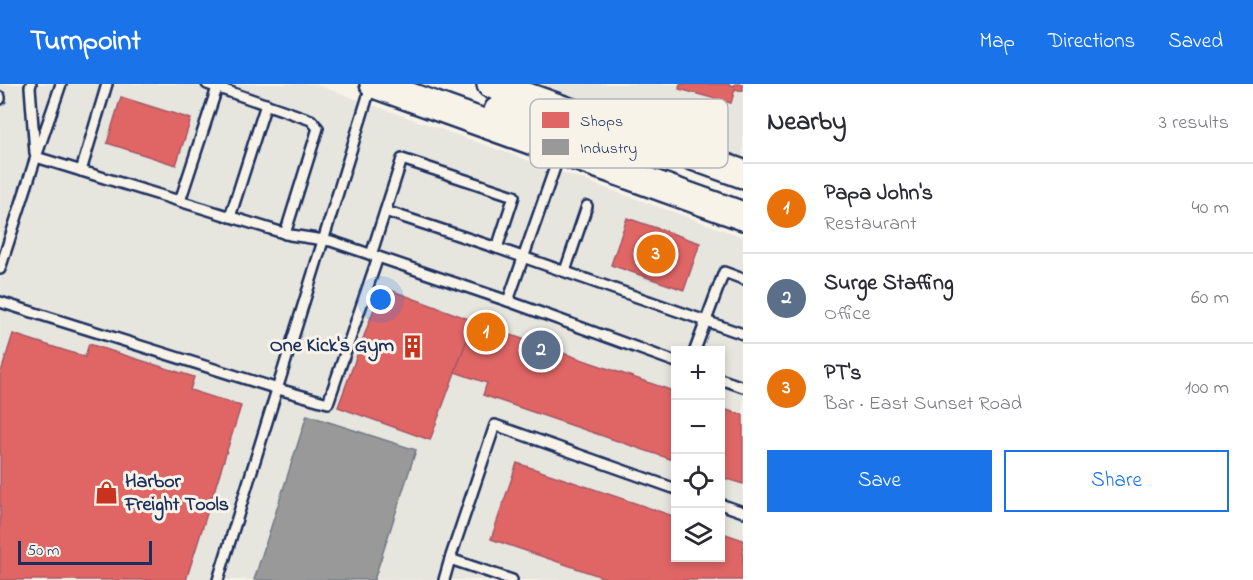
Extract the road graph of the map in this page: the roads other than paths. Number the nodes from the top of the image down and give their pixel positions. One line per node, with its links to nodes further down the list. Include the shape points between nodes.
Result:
1 (31, 84): 15 (lane)
2 (61, 84): 15 (lane)
3 (107, 84): 19 (lane)
4 (207, 84): 8 (lane)
5 (373, 84): 12 (main road); 27 (lane)
6 (491, 84): 9 (main road)
7 (522, 84): 10 (lane)
8 (217, 88): 11 (lane); 21 (lane)
9 (533, 99)
10 (543, 99)
11 (266, 104): 25 (lane); 26 (lane, via 311,120 318,129)
12 (430, 104): 13 (main road, via 453,101); 14 (main road)
13 (530, 121)
14 (530, 140)
15 (36, 157): 19 (lane); 31 (lane)
16 (555, 168): 30 (lane)
17 (609, 168): 24 (main road)
18 (676, 168): 20 (main road, via 693,173)
19 (81, 171): 21 (lane)
20 (733, 171)
21 (180, 201): 25 (lane)
22 (587, 207): 32 (lane)
23 (385, 211): 28 (lane); 28 (lane, via 402,159 514,196); 29 (lane)
24 (743, 216)
25 (230, 217): 26 (lane)
26 (285, 234): 27 (lane)
27 (324, 240): 29 (lane); 42 (lane)
28 (497, 248): 30 (lane)
29 (374, 256): 34 (lane); 42 (lane, via 328,403)
30 (524, 257): 32 (lane); 34 (lane)
31 (0, 269)
32 (565, 271): 36 (lane)
33 (743, 279): 36 (lane, via 724,272)
34 (508, 301): 39 (lane)
35 (0, 302): 42 (lane)
36 (706, 321): 37 (lane); 38 (lane)
37 (743, 334)
38 (697, 346)
39 (671, 361)
40 (725, 381): 41 (lane)
41 (743, 387)
42 (278, 389): 47 (lane)
43 (671, 488): 46 (lane, via 495,425)
44 (725, 506): 45 (lane)
45 (743, 512)
46 (450, 560): 48 (lane); 49 (lane)
47 (218, 580)
48 (444, 580)
49 (512, 580)

